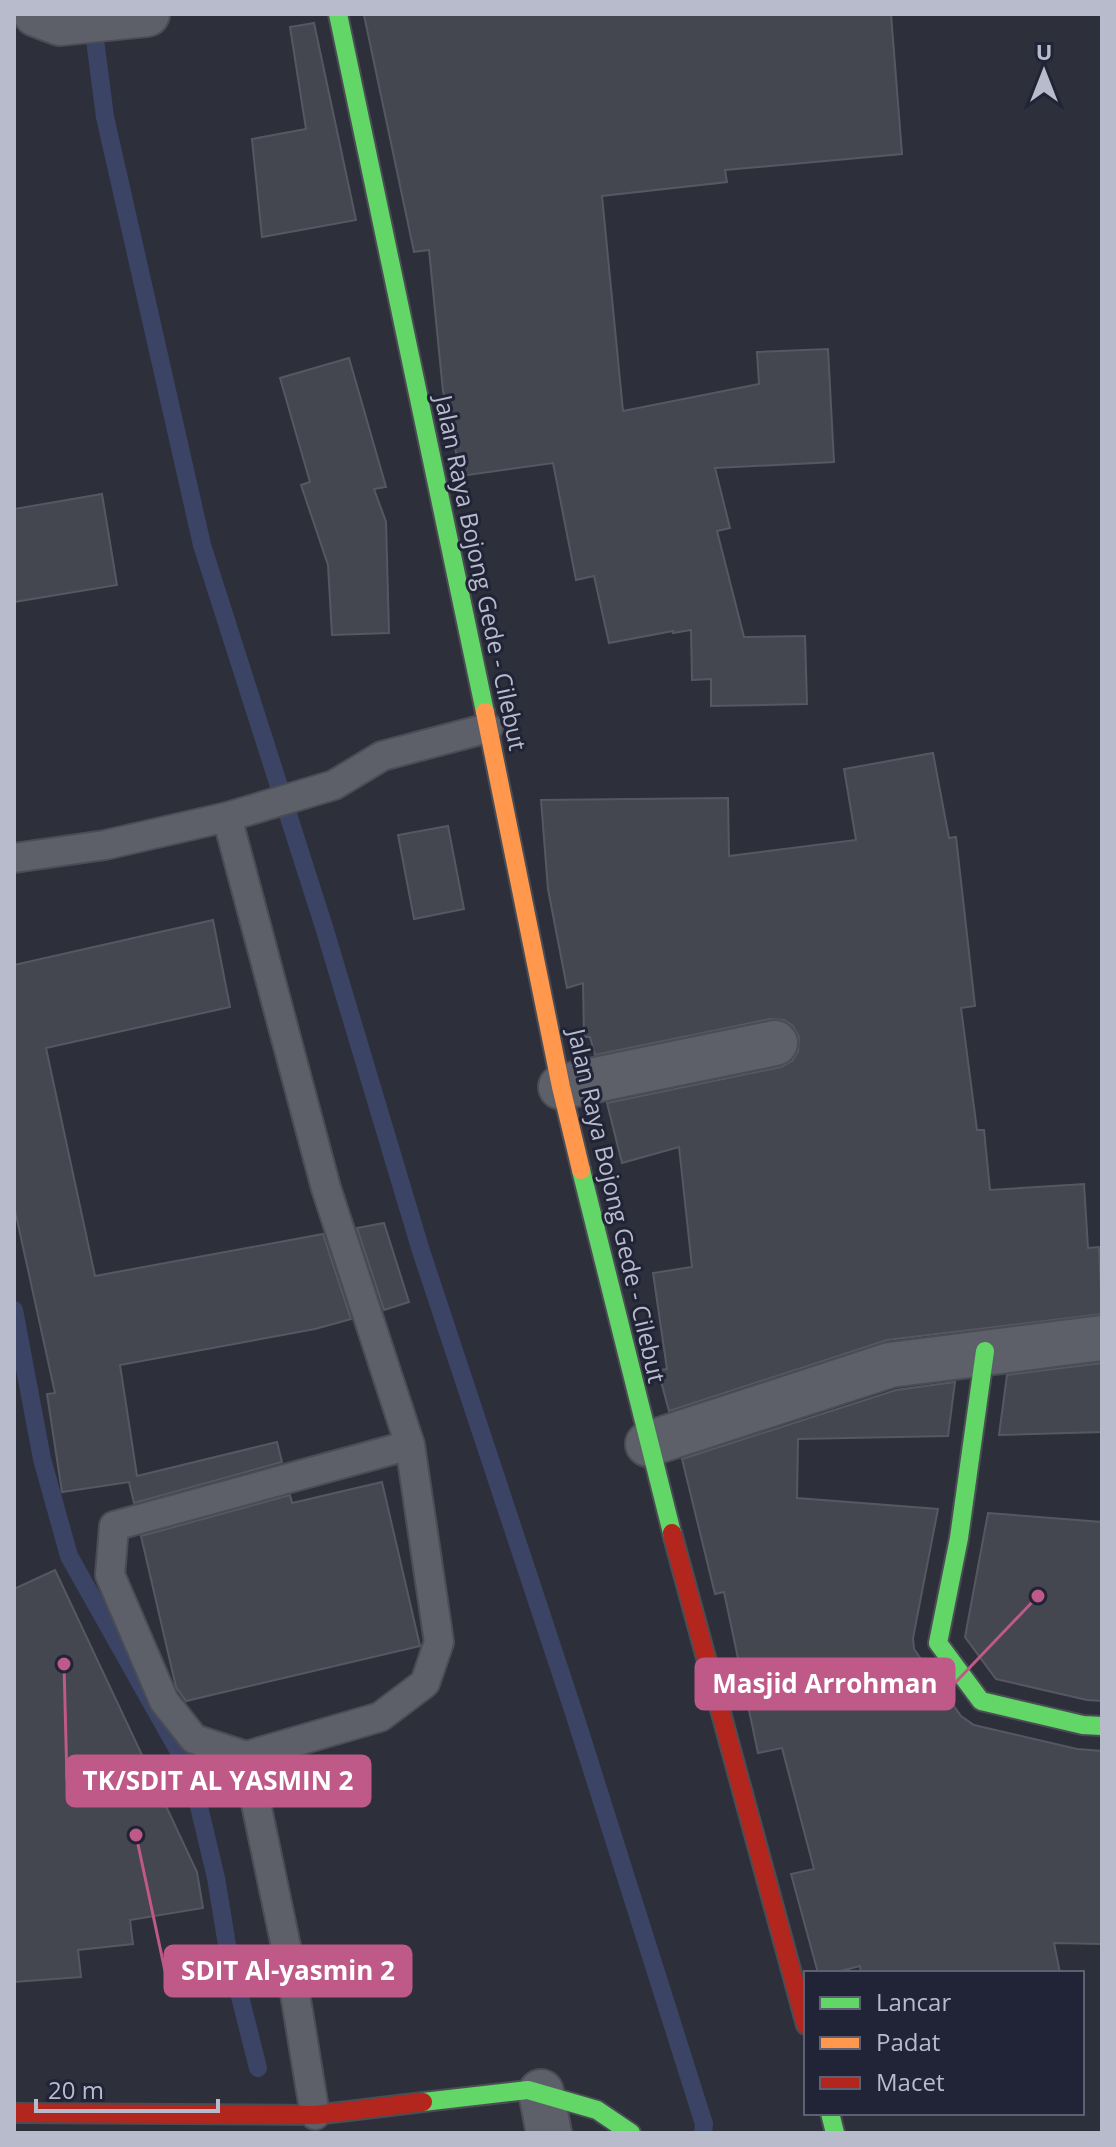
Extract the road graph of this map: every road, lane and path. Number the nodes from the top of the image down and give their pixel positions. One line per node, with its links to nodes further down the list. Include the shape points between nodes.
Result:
1 (145, 14): 3 (street)
2 (338, 14): 4 (main road, Jalan Raya Bojong Gede - Cilebut)
3 (48, 18)
4 (488, 728): 5 (lane, via 382,756 334,785); 8 (main road, Jalan Raya Bojong Gede - Cilebut)
5 (240, 813): 6 (lane, via 105,845); 12 (lane, via 326,1188)
6 (14, 858)
7 (775, 1043): 8 (street)
8 (561, 1087): 11 (main road, Jalan Raya Bojong Gede - Cilebut)
9 (1102, 1338): 10 (street)
10 (985, 1351): 11 (street, via 890,1365); 13 (main road, via 959,1538 938,1643 981,1701)
11 (648, 1444): 15 (main road, Jalan Raya Bojong Gede - Cilebut)
12 (410, 1445): 14 (lane, via 439,1642 425,1683 380,1717); 14 (lane, via 114,1526 110,1575 164,1701 194,1739)
13 (1102, 1726)
14 (246, 1756): 18 (lane)
15 (804, 2018)
16 (545, 2112): 18 (main road, via 528,2090); 19 (main road, via 597,2110)
17 (14, 2113): 18 (main road)
18 (315, 2115)
19 (631, 2133)

